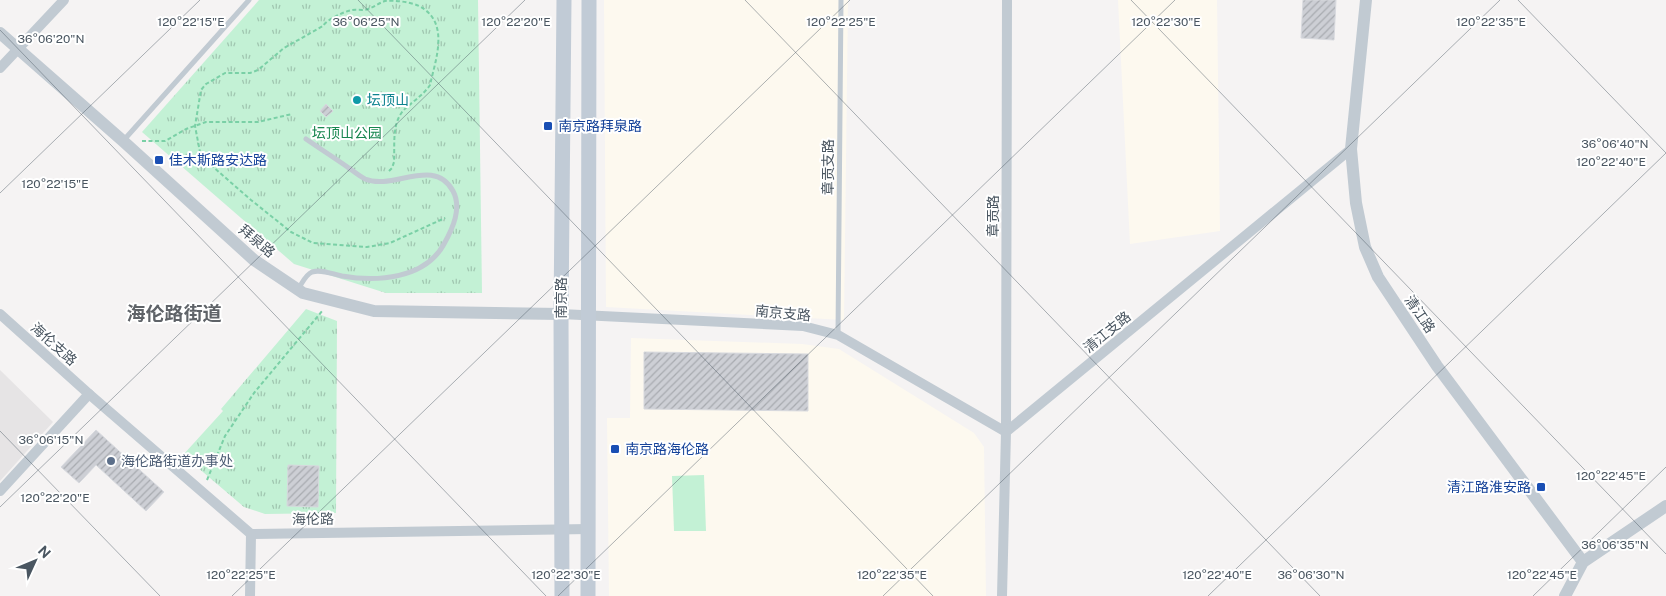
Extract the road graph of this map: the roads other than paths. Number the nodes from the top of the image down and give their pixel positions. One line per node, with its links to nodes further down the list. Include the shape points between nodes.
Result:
1 (64, 0): 9 (street)
2 (250, 0): 12 (lane)
3 (564, 0): 16 (main road, 南京路)
4 (589, 0): 17 (main road, 南京路)
5 (841, 0): 18 (lane, 章贡支路)
6 (1006, 0): 20 (street, 章贡路)
7 (1366, 0): 13 (street, 清江路)
8 (0, 33): 9 (street, 拜泉路)
9 (18, 50): 10 (street); 12 (street, 拜泉路)
10 (0, 68)
11 (306, 139): 14 (lane, via 365,179 388,181 440,176 456,196 456,213 442,248 420,268 381,278 320,271 307,275)
12 (123, 141): 14 (street, 拜泉路, via 254,260)
13 (1351, 149): 20 (street, 清江支路); 26 (street, 清江路, via 1356,203 1365,247 1378,277 1437,366)
14 (298, 290): 16 (street, 拜泉路, via 374,311)
15 (0, 314): 19 (street, 海伦支路)
16 (561, 314): 17 (street, 南京支路); 24 (main road, 南京路)
17 (588, 315): 18 (street, 南京支路, via 803,326); 23 (main road, 南京路)
18 (838, 335): 20 (street, 南京支路)
19 (89, 394): 21 (street); 25 (street)
20 (1006, 432): 30 (street)
21 (0, 492)
22 (1666, 506): 26 (street)
23 (589, 529): 24 (street, 海伦路); 29 (main road, 南京路)
24 (561, 530): 25 (street, 海伦路); 28 (main road, 南京路)
25 (250, 534): 27 (street)
26 (1583, 562): 31 (street)
27 (250, 596)
28 (562, 596)
29 (588, 596)
30 (1002, 596)
31 (1565, 596)

